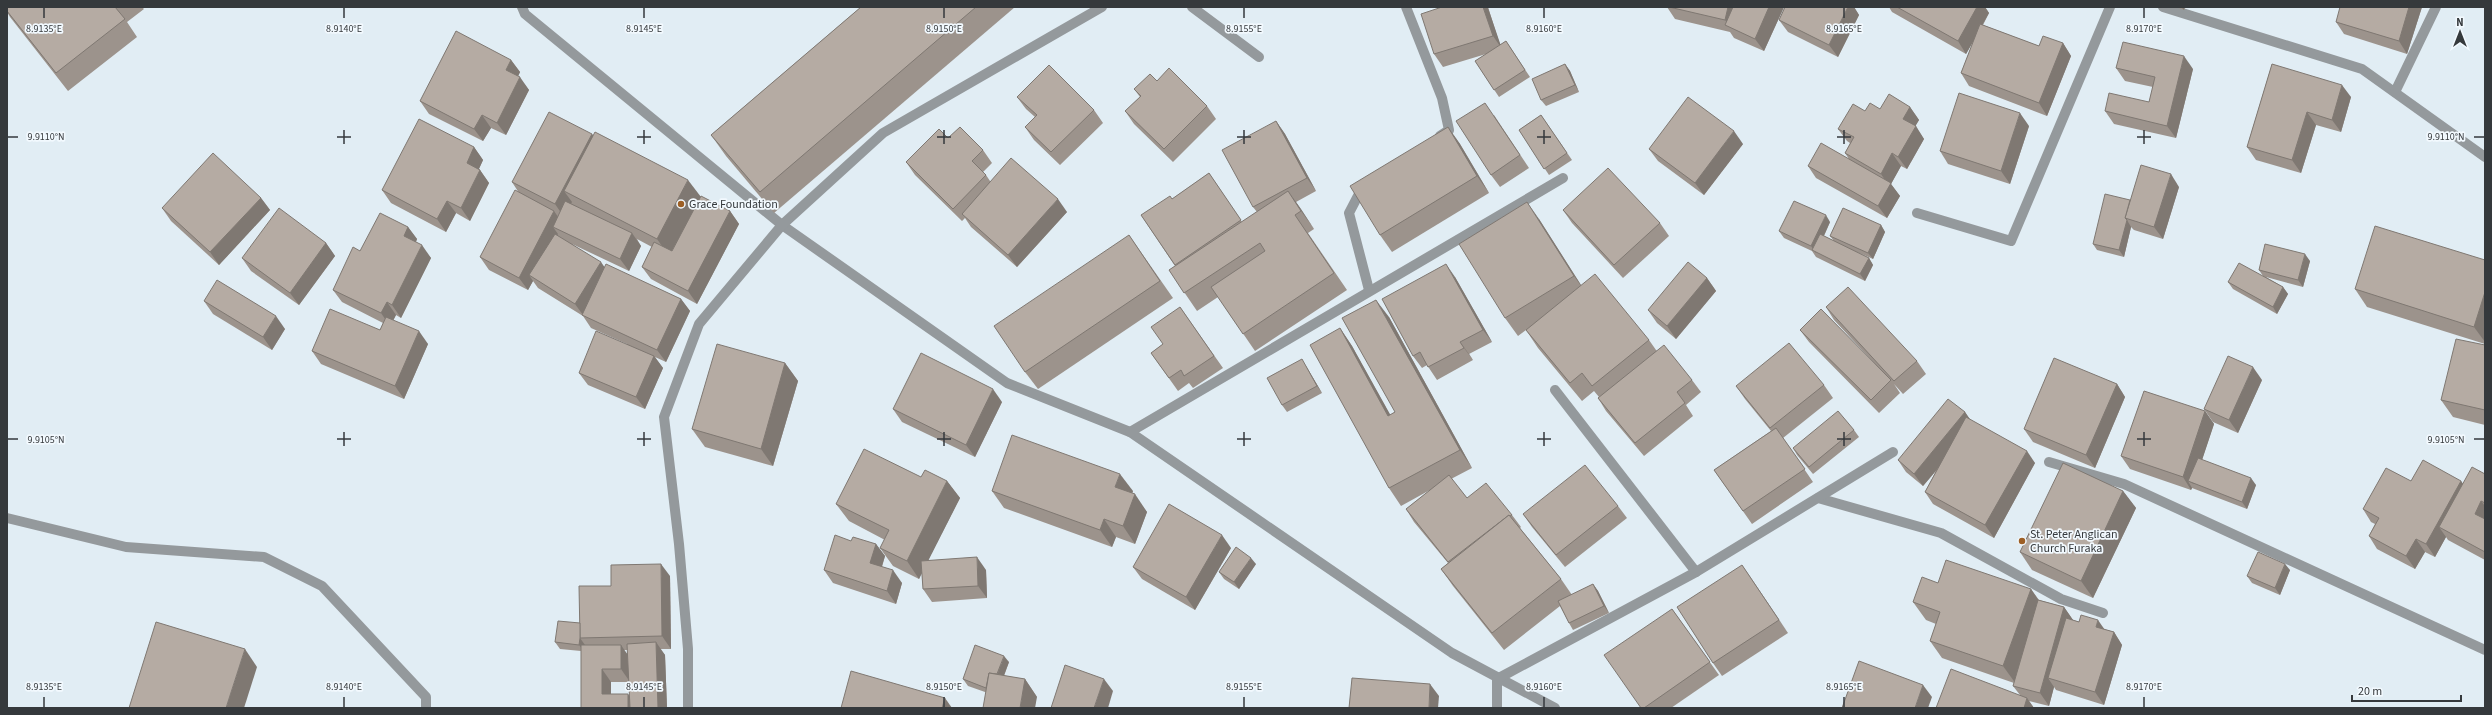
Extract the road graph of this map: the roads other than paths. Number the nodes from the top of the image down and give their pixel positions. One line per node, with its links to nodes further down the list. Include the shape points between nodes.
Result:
1 (522, 7): 15 (street, via 525,14)
2 (1102, 7): 15 (street, via 883,133)
3 (1192, 7): 8 (street)
4 (1406, 7): 10 (street, via 1442,98 1449,130)
5 (2110, 7): 14 (street, via 2012,241)
6 (2162, 7): 9 (street, via 2362,69)
7 (2436, 7): 9 (street)
8 (1259, 57)
9 (2395, 92): 11 (street)
10 (1430, 143)
11 (2485, 157)
12 (1563, 178): 16 (street)
13 (1373, 182): 16 (street, via 1360,190 1348,213)
14 (1917, 213)
15 (782, 225): 18 (street, via 1007,383); 28 (street, via 699,324 664,417 688,649)
16 (1369, 290): 18 (street)
17 (1555, 390): 23 (street)
18 (1130, 432): 26 (street, via 1452,653)
19 (1893, 452): 21 (street)
20 (2049, 462): 25 (street, via 2124,484)
21 (1818, 498): 23 (street); 24 (street, via 1941,534 2061,599)
22 (7, 518): 27 (street, via 126,547 264,557 322,586 426,697)
23 (1696, 572): 26 (street)
24 (2103, 613)
25 (2485, 650)
26 (1497, 679): 29 (street); 30 (street)
27 (426, 708)
28 (688, 708)
29 (1497, 708)
30 (1555, 708)

